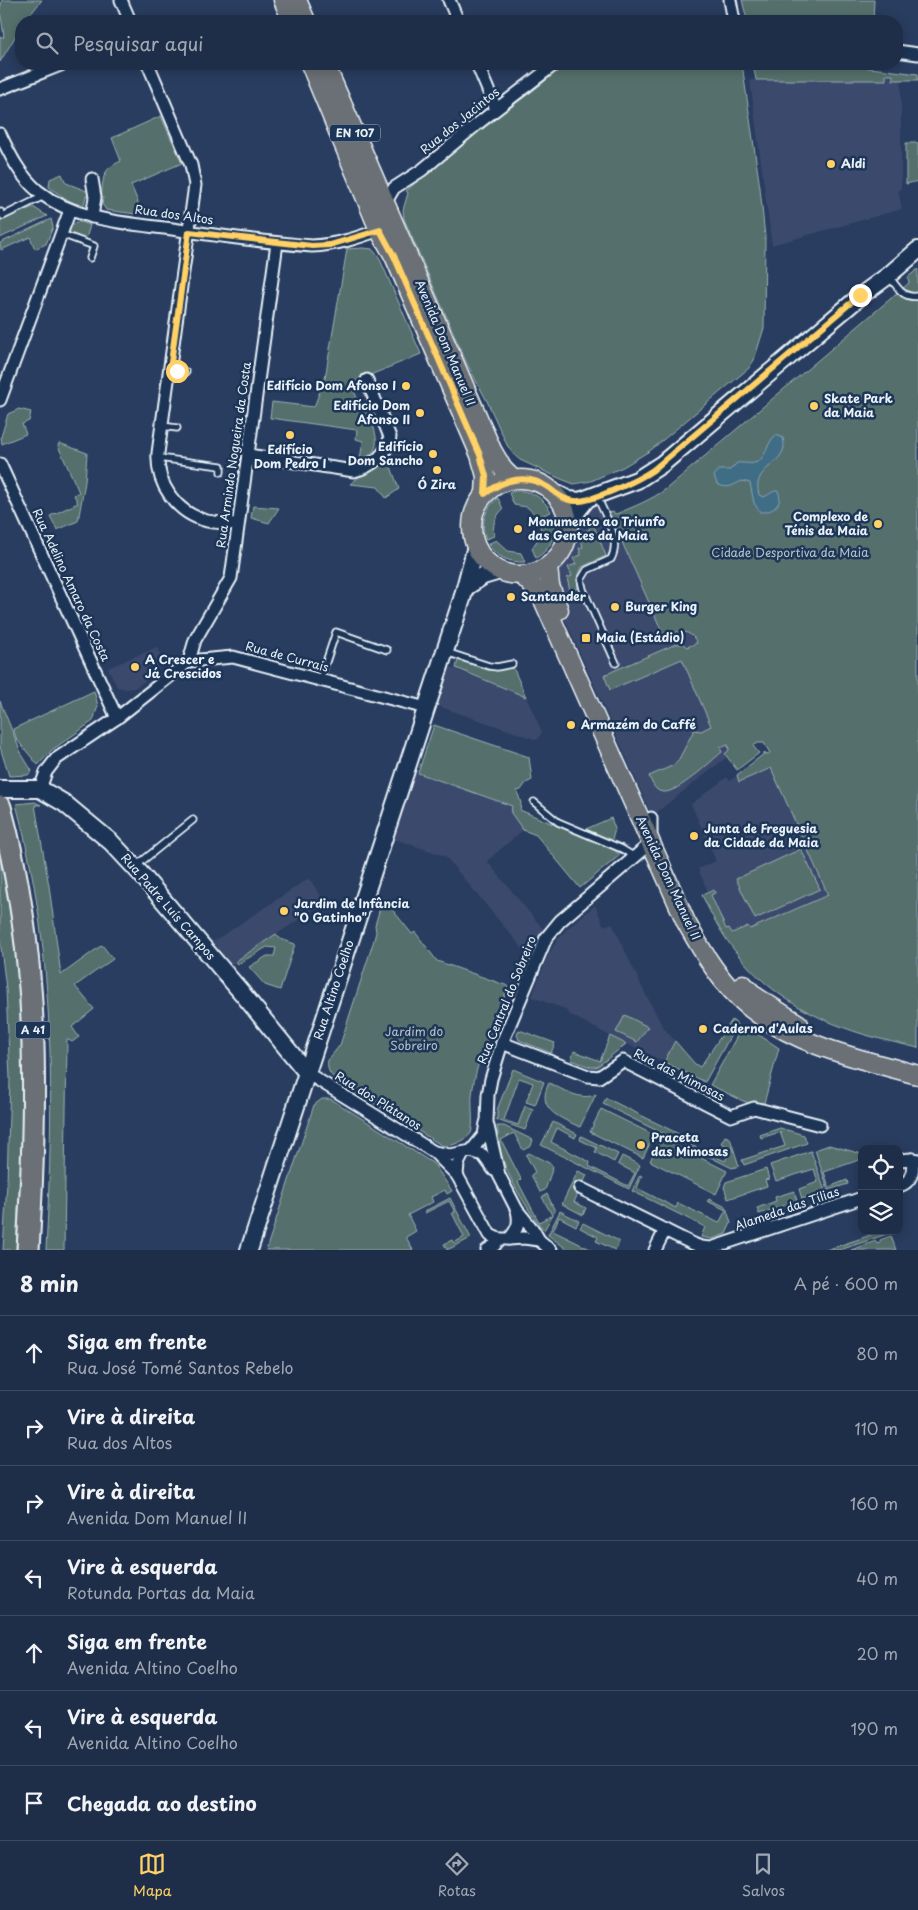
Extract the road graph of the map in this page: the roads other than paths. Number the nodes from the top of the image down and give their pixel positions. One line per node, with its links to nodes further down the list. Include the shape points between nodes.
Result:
1 (121, 0): 6 (street)
2 (283, 0): 7 (main road)
3 (297, 0): 8 (main road)
4 (449, 0): 9 (street)
5 (730, 0): 10 (street)
6 (127, 15)
7 (289, 15)
8 (303, 15)
9 (455, 15)
10 (733, 15)
11 (903, 52): 12 (street)
12 (918, 54)
13 (48, 70): 19 (street)
14 (150, 70): 29 (street, via 194,175)
15 (313, 70): 28 (main road, Avenida Dom Manuel II)
16 (327, 70): 24 (main road, Avenida Dom Manuel II / EN 107)
17 (480, 70): 20 (street)
18 (547, 70): 20 (street, Rua dos Jacintos)
19 (0, 89)
20 (496, 109): 24 (street, Rua dos Jacintos, via 422,170 394,188)
21 (0, 134): 23 (street, Rua dos Altos, via 21,174)
22 (92, 179): 27 (street, via 95,197)
23 (45, 196): 25 (street, Rua dos Altos); 26 (lane, via 3,216)
24 (384, 202): 28 (street); 46 (main road, Avenida Dom Manuel II / EN 107, via 492,450)
25 (70, 210): 27 (street, Rua dos Altos); 30 (street)
26 (1, 212)
27 (92, 217): 29 (street, Rua dos Altos)
28 (380, 230): 31 (street, Rua dos Altos, via 330,245); 48 (main road, Avenida Dom Manuel II, via 480,455 486,476)
29 (189, 232): 31 (street, Rua dos Altos); 36 (street)
30 (61, 234): 33 (lane, via 94,246); 39 (street)
31 (277, 243): 42 (street, Rua Armindo Nogueira da Costa)
32 (918, 250): 34 (main road)
33 (90, 258)
34 (888, 275): 35 (lane, via 900,291 912,297); 49 (main road, via 653,470 637,480)
35 (918, 296)
36 (170, 370): 37 (lane); 40 (street)
37 (186, 372)
38 (367, 380): 42 (street, via 390,437 383,453 369,465 354,471)
39 (0, 400)
40 (162, 426): 41 (lane); 43 (street)
41 (176, 428)
42 (248, 455): 50 (street, Rua Armindo Nogueira da Costa)
43 (158, 458): 45 (lane, via 197,466 221,466); 50 (street, via 165,488 184,510 208,521)
44 (0, 464): 64 (street, Rua Adelino Amaro da Costa)
45 (221, 472)
46 (513, 479): 47 (main road, via 538,482); 48 (main road, via 498,484)
47 (553, 492): 49 (main road, via 576,502); 51 (main road, via 564,508)
48 (485, 494): 52 (main road, via 473,518)
49 (591, 498): 51 (main road, via 574,514); 60 (lane, via 615,540 615,549 611,559 586,570 581,580)
50 (238, 524): 59 (street, Rua Armindo Nogueira da Costa, via 231,578 195,640)
51 (568, 529): 53 (main road, via 563,550)
52 (476, 546): 54 (main road, via 483,558); 56 (main road, Rua Altino Coelho)
53 (548, 567): 55 (main road); 69 (main road, Avenida Dom Manuel II, via 554,598)
54 (500, 571): 55 (main road); 56 (main road, via 483,576)
55 (522, 576): 71 (main road, Avenida Dom Manuel II, via 544,602)
56 (466, 588): 58 (main road, Rua Altino Coelho)
57 (387, 650): 62 (lane, via 336,632)
58 (444, 652): 61 (lane, via 489,666); 63 (main road, Rua Altino Coelho)
59 (189, 661): 62 (street, Rua de Currais, via 232,657); 64 (street)
60 (616, 663)
61 (512, 664)
62 (320, 680): 63 (street, Rua de Currais)
63 (426, 708): 76 (main road, Rua Altino Coelho)
64 (118, 718): 65 (street, via 56,759)
65 (36, 788): 66 (main road); 73 (main road, Rua Padre Luís Campos, via 57,798 87,820)
66 (0, 789)
67 (534, 802): 72 (lane, via 558,822)
68 (0, 807): 92 (highway, A 41, via 23,922 34,1039 34,1146)
69 (651, 818): 71 (street); 75 (main road, Avenida Dom Manuel II, via 703,931 727,968 755,996 790,1020 824,1036)
70 (193, 820): 73 (lane)
71 (651, 843): 72 (street, Rua Central do Sobreiro); 77 (main road, Avenida Dom Manuel II, via 698,944 717,972 750,1008 791,1034 814,1044)
72 (635, 857): 74 (street, Rua Central do Sobreiro, via 560,920 546,938)
73 (135, 867): 76 (main road, Rua Padre Luís Campos)
74 (502, 1043): 78 (street, Rua Central do Sobreiro, via 488,1095); 79 (street, Rua das Mimosas, via 588,1076 600,1077 623,1061 731,1116 754,1108)
75 (918, 1063)
76 (307, 1073): 80 (street, Rua dos Plátanos); 93 (main road, Rua Altino Coelho)
77 (918, 1075)
78 (487, 1122): 81 (street, via 484,1135); 84 (street, Rua Central do Sobreiro)
79 (820, 1125)
80 (434, 1152): 81 (street, Rua dos Plátanos, via 450,1155); 83 (street, Rua dos Plátanos)
81 (467, 1153): 83 (street, via 458,1164); 84 (street, via 486,1157)
82 (915, 1160): 85 (street, via 911,1177)
83 (457, 1175): 90 (street, Rua dos Plátanos, via 488,1233)
84 (499, 1175): 88 (street, Rua Central do Sobreiro)
85 (903, 1185)
86 (580, 1188): 89 (street, Alameda das Tílias)
87 (858, 1199): 89 (street, Alameda das Tílias, via 711,1248 701,1247)
88 (517, 1210): 90 (street, via 518,1227); 91 (street, Rua Central do Sobreiro)
89 (665, 1230): 96 (street)
90 (504, 1239): 91 (street); 94 (street)
91 (539, 1240): 95 (street, Rua Central do Sobreiro)
92 (28, 1250)
93 (249, 1250)
94 (487, 1250)
95 (550, 1250)
96 (656, 1250)

